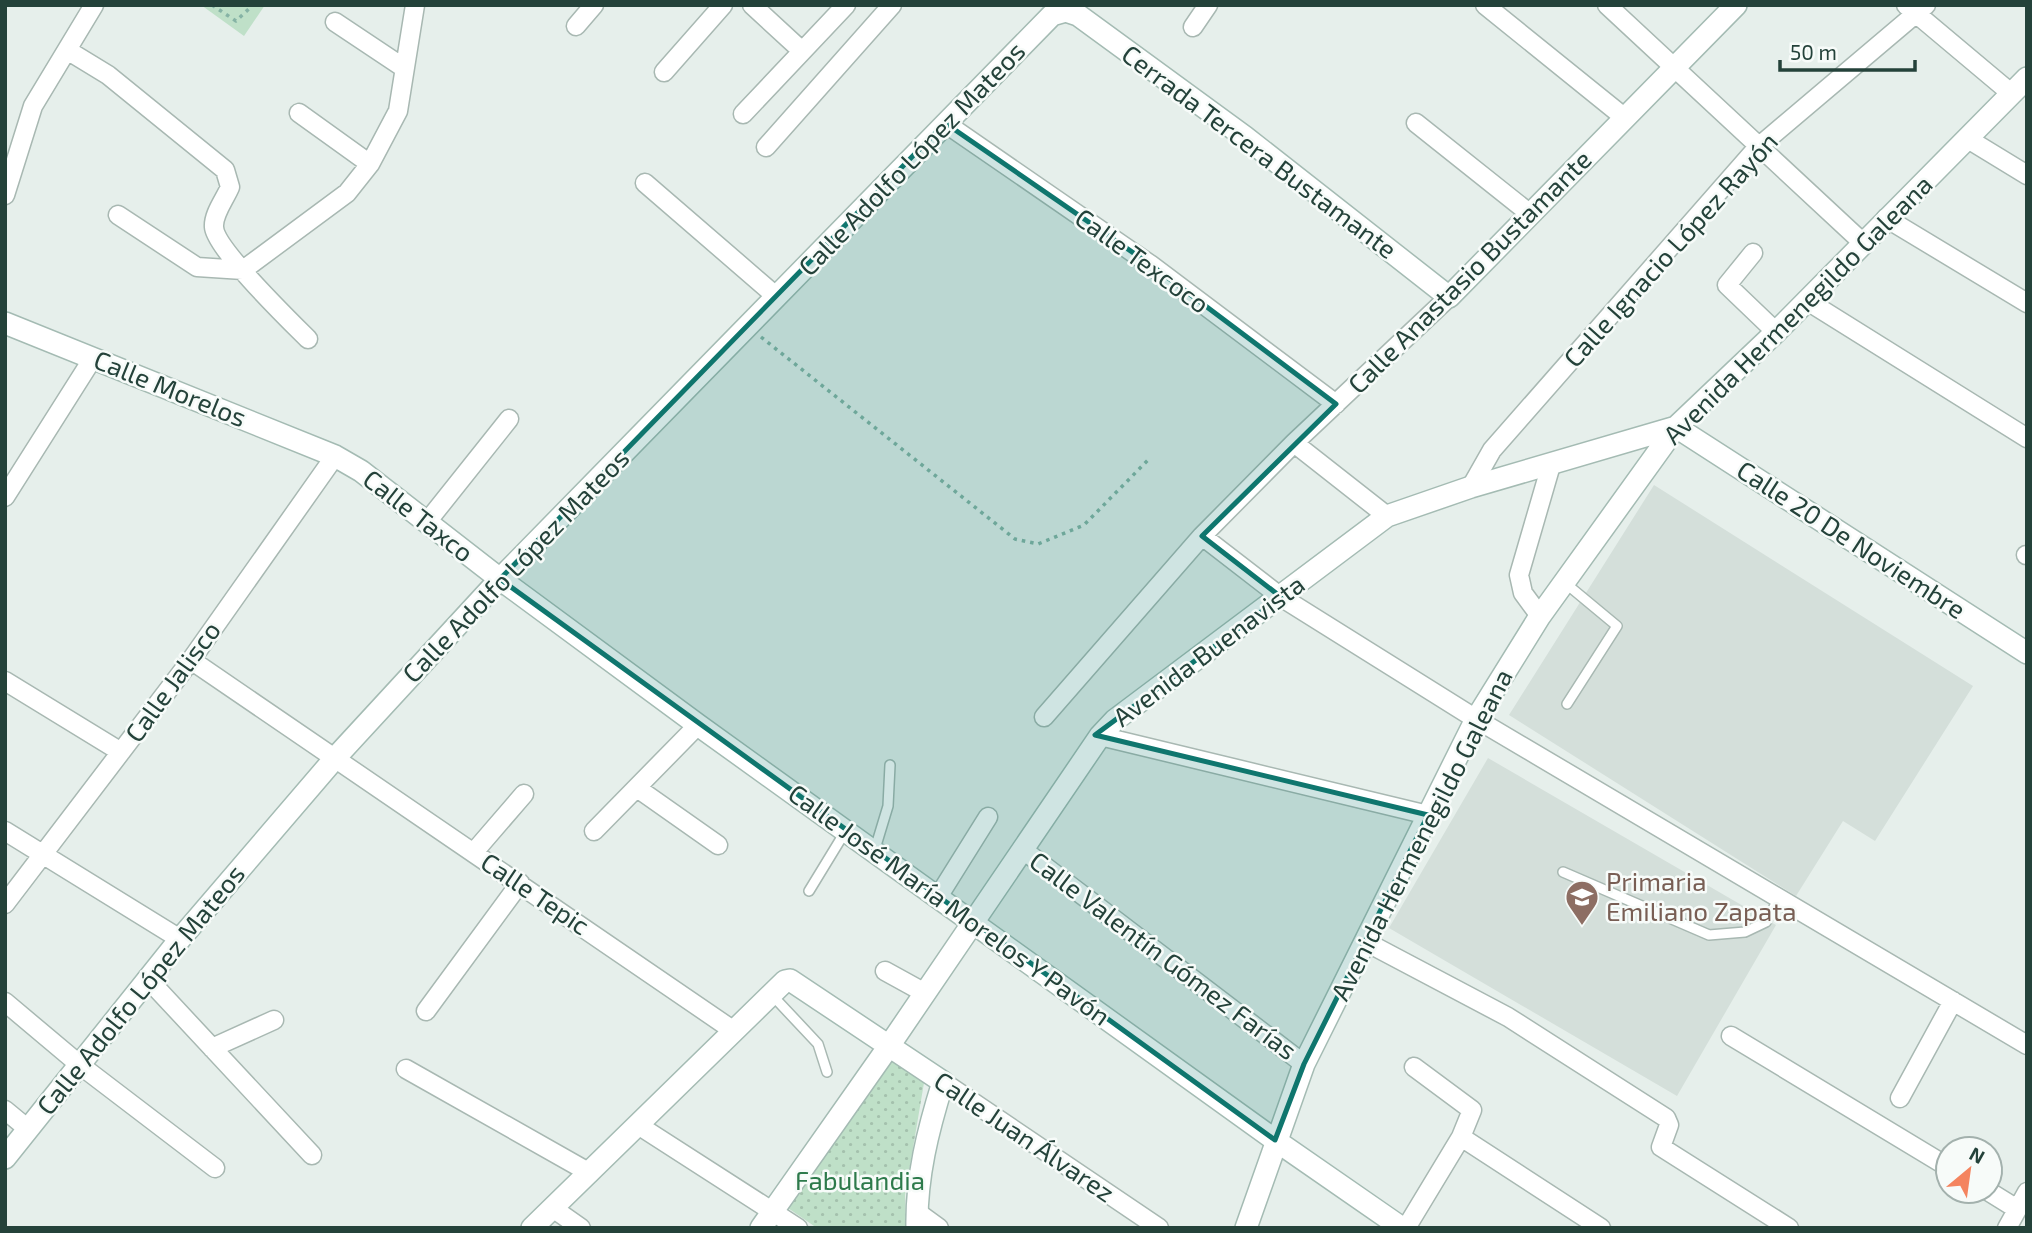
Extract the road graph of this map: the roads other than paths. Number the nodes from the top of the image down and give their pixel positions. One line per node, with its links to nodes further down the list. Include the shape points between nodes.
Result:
1 (94, 5): 17 (street)
2 (415, 5): 20 (street)
3 (594, 5): 15 (street)
4 (723, 5): 21 (street)
5 (752, 5): 18 (street)
6 (846, 5): 18 (street)
7 (892, 5): 30 (street)
8 (1208, 5): 16 (street)
9 (1485, 5): 26 (street)
10 (1607, 5): 19 (street)
11 (1736, 5): 19 (main road, Calle Anastasio Bustamante)
12 (1916, 8): 23 (street); 31 (street, Calle Ignacio López Rayón)
13 (1066, 12): 27 (main road, Calle Adolfo López Mateos, via 1052,15); 43 (main road, Cerrada Tercera Bustamante, via 1078,15 1245,136)
14 (335, 22): 20 (street)
15 (576, 26)
16 (1193, 27)
17 (67, 50): 35 (street, via 33,106); 41 (street, via 108,75 225,170 230,187 214,228)
18 (802, 51): 25 (street)
19 (1675, 67): 26 (main road, Calle Anastasio Bustamante); 31 (street)
20 (404, 68): 32 (street, via 398,111)
21 (664, 72)
22 (2027, 78): 23 (main road, Avenida Hermenegildo Galeana)
23 (2012, 94): 29 (main road, Avenida Hermenegildo Galeana)
24 (299, 113): 32 (street)
25 (743, 114)
26 (1625, 118): 36 (main road, Calle Anastasio Bustamante)
27 (945, 123): 42 (main road, Calle Adolfo López Mateos); 50 (street, Calle Texcoco, via 1151,265)
28 (1416, 123): 36 (street)
29 (1968, 139): 33 (street); 38 (main road, Avenida Hermenegildo Galeana)
30 (766, 147)
31 (1757, 148): 39 (street); 57 (street, Calle Ignacio López Rayón, via 1492,450)
32 (370, 164): 41 (street, via 347,193)
33 (2027, 175)
34 (645, 183): 42 (street)
35 (5, 195)
36 (1529, 213): 43 (main road, Calle Anastasio Bustamante)
37 (118, 215): 41 (street, via 197,267)
38 (1886, 218): 39 (main road, Avenida Hermenegildo Galeana); 45 (street)
39 (1862, 243): 44 (main road, Avenida Hermenegildo Galeana)
40 (1753, 253): 47 (street, via 1727,285)
41 (243, 270): 48 (street)
42 (777, 297): 62 (main road, Calle Adolfo López Mateos)
43 (1449, 297): 50 (street, Calle Anastasio Bustamante)
44 (1807, 300): 47 (main road, Avenida Hermenegildo Galeana); 53 (street)
45 (2027, 303)
46 (5, 323): 49 (main road, Calle Morelos)
47 (1776, 332): 52 (main road, Avenida Hermenegildo Galeana)
48 (308, 340)
49 (93, 358): 55 (main road, Calle Morelos); 58 (street)
50 (1336, 404): 54 (street, Calle Anastasio Bustamante)
51 (509, 419): 60 (street)
52 (1676, 427): 56 (main road, Avenida Buenavista); 63 (main road, Avenida Hermenegildo Galeana); 66 (main road, Calle 20 De Noviembre)
53 (2027, 438)
54 (1294, 443): 59 (street); 61 (street, Calle Anastasio Bustamante)
55 (335, 456): 60 (main road, Calle Taxco); 67 (street, Calle Jalisco)
56 (1551, 465): 57 (main road, Avenida Buenavista); 65 (street, via 1519,575 1523,593)
57 (1471, 487): 59 (main road, Avenida Buenavista)
58 (5, 497)
59 (1387, 516): 64 (main road, Avenida Buenavista)
60 (427, 522): 62 (main road, Calle Taxco)
61 (1202, 537): 64 (street); 70 (street, Calle Anastasio Bustamante)
62 (500, 579): 72 (main road, Calle José María Morelos Y Pavón); 75 (main road, Calle Adolfo López Mateos)
63 (1564, 582): 65 (main road, Avenida Hermenegildo Galeana); 69 (lane, via 1617,626)
64 (1281, 597): 71 (street); 73 (main road, Avenida Buenavista, via 1115,720)
65 (1540, 616): 71 (main road, Avenida Hermenegildo Galeana)
66 (2027, 653)
67 (191, 660): 74 (street, Calle Jalisco); 75 (street, Calle Tepic)
68 (5, 681): 74 (street)
69 (1567, 704)
70 (1044, 717)
71 (1476, 719): 79 (main road, Avenida Hermenegildo Galeana); 93 (street)
72 (698, 725): 77 (street); 81 (main road, Calle José María Morelos Y Pavón)
73 (1100, 736): 79 (street); 85 (main road, Avenida Buenavista)
74 (121, 752): 88 (street, Calle Jalisco)
75 (336, 757): 87 (street, Calle Tepic); 96 (main road, Calle Adolfo López Mateos)
76 (890, 765): 86 (lane, via 888,806)
77 (637, 788): 83 (street); 84 (street)
78 (524, 794): 87 (street)
79 (1428, 814): 97 (main road, Avenida Hermenegildo Galeana)
80 (988, 817): 92 (street)
81 (846, 830): 86 (main road, Calle José María Morelos Y Pavón); 91 (lane)
82 (5, 831): 88 (street)
83 (594, 831)
84 (718, 845)
85 (1022, 849): 95 (main road, Avenida Buenavista); 111 (street, Calle Valentín Gómez Farías)
86 (874, 851): 92 (main road, Calle José María Morelos Y Pavón)
87 (474, 852): 90 (street, Calle Tepic)
88 (43, 854): 94 (street, Calle Jalisco); 96 (street)
89 (1563, 872): 93 (lane, via 1709,935 1745,932 1766,922)
90 (520, 883): 104 (street); 106 (street, Calle Tepic)
91 (809, 891)
92 (937, 897): 95 (main road, Calle José María Morelos Y Pavón)
93 (1779, 898): 103 (street)
94 (5, 904)
95 (973, 922): 100 (main road, Avenida Buenavista); 122 (main road, Calle José María Morelos Y Pavón)
96 (180, 939): 99 (main road, Calle Adolfo López Mateos)
97 (1366, 942): 111 (main road, Avenida Hermenegildo Galeana); 142 (street, via 1508,1017 1666,1118 1669,1125 1661,1147)
98 (885, 971): 100 (street)
99 (147, 978): 110 (street); 112 (main road, Calle Adolfo López Mateos)
100 (925, 993): 109 (main road, Avenida Buenavista)
101 (772, 995): 106 (main road); 109 (main road, via 790,980); 115 (lane, via 818,1044)
102 (5, 1002): 112 (street)
103 (1953, 1002): 108 (street); 117 (street)
104 (426, 1010)
105 (274, 1020): 110 (street)
106 (734, 1031): 119 (main road)
107 (1731, 1036): 125 (street)
108 (2027, 1045)
109 (889, 1046): 116 (main road, Calle Juan Álvarez); 132 (main road, Avenida Buenavista)
110 (212, 1048): 123 (street)
111 (1304, 1064): 122 (main road, Avenida Hermenegildo Galeana)
112 (80, 1065): 120 (main road, Calle Adolfo López Mateos); 126 (street)
113 (1414, 1067): 121 (street, via 1472,1110)
114 (406, 1069): 127 (street)
115 (827, 1072)
116 (943, 1082): 133 (main road, via 927,1133); 138 (street, Calle Juan Álvarez)
117 (1900, 1098)
118 (5, 1110): 120 (street)
119 (638, 1125): 127 (main road); 132 (street)
120 (28, 1129): 124 (main road, Calle Adolfo López Mateos)
121 (1461, 1137): 140 (street); 141 (street)
122 (1275, 1140): 139 (main road, Avenida Hermenegildo Galeana); 140 (main road, Calle José María Morelos Y Pavón)
123 (312, 1155)
124 (5, 1158)
125 (1934, 1159)
126 (215, 1168)
127 (590, 1173): 130 (main road)
128 (2027, 1192): 131 (street)
129 (2004, 1201): 131 (street)
130 (554, 1209): 134 (main road); 135 (street)
131 (2017, 1209): 143 (street)
132 (766, 1219): 136 (street)
133 (917, 1220): 137 (street)
134 (532, 1228)
135 (581, 1228)
136 (798, 1228)
137 (939, 1228)
138 (1159, 1228)
139 (1246, 1228)
140 (1404, 1228)
141 (1601, 1228)
142 (1788, 1228)
143 (2007, 1228)

